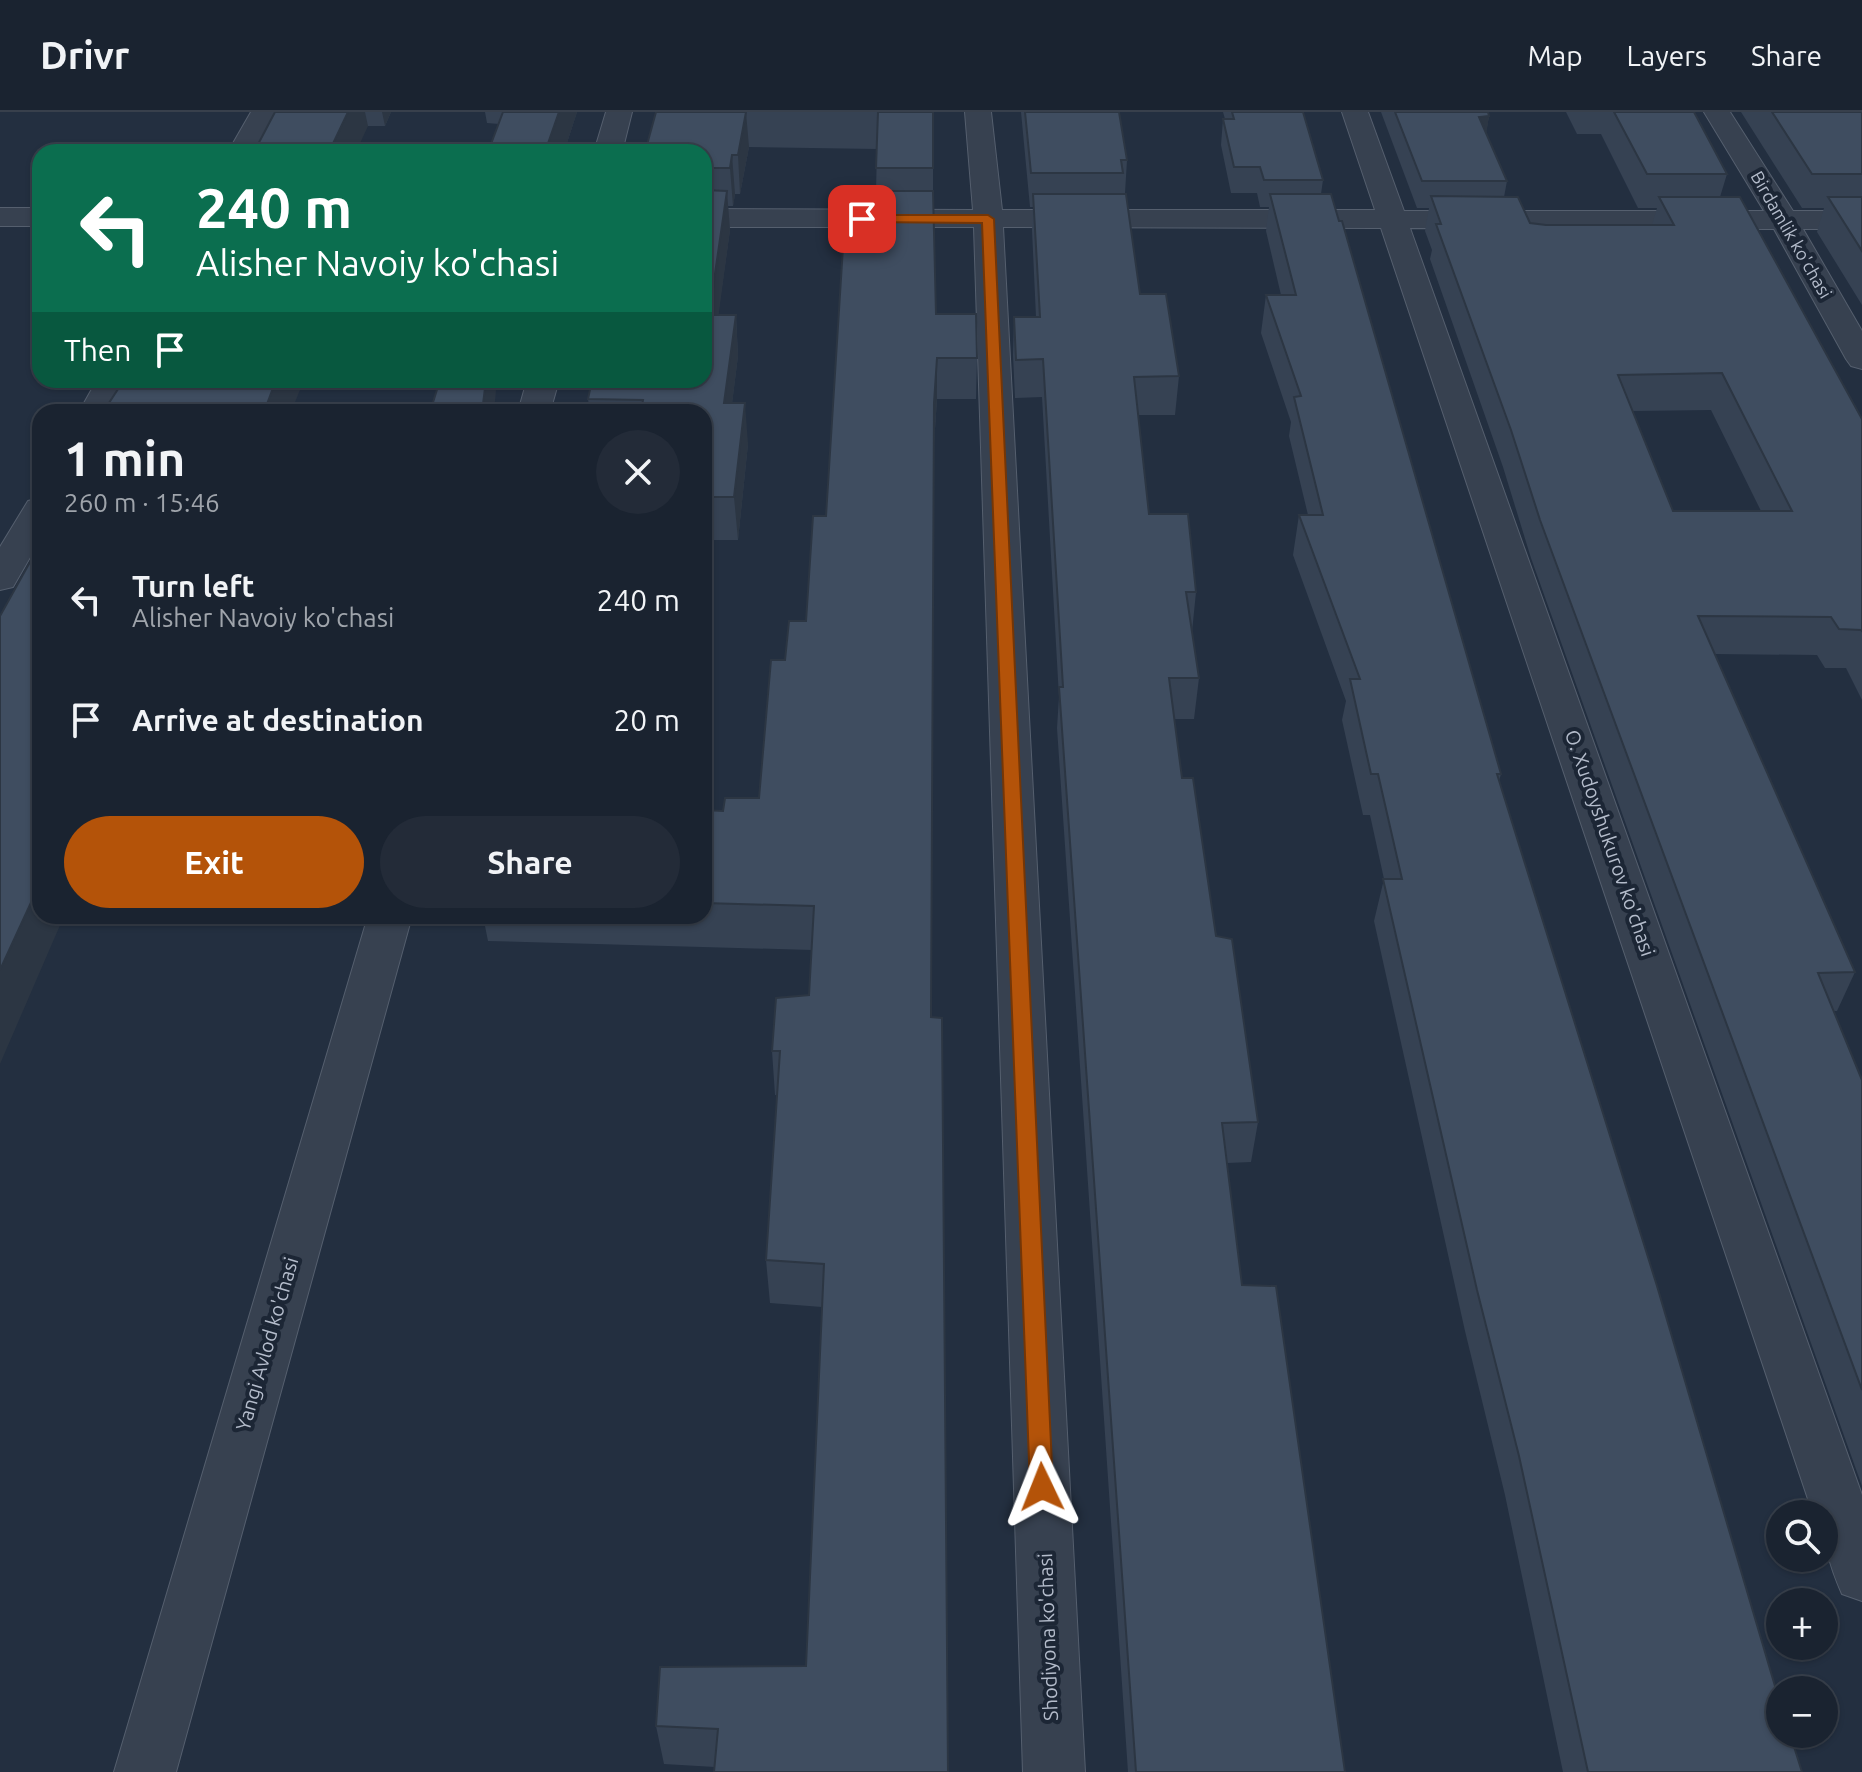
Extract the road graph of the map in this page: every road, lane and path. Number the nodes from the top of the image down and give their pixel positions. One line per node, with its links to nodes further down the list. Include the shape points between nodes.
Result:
1 (264, 112): 6 (street)
2 (619, 112): 7 (street)
3 (978, 112): 11 (street, Shodiyona ko'chasi)
4 (1355, 112): 12 (street, O. Xudoyshukurov ko'chasi)
5 (1717, 112): 13 (street, Birdamlik ko'chasi)
6 (246, 144)
7 (610, 144)
8 (0, 217): 9 (street)
9 (32, 217)
10 (712, 218): 11 (street)
11 (988, 219): 12 (street); 21 (street, Shodiyona ko'chasi)
12 (1395, 220): 13 (street); 19 (street, O. Xudoyshukurov ko'chasi)
13 (1784, 220): 14 (street); 15 (street, Birdamlik ko'chasi)
14 (1862, 220)
15 (1862, 359)
16 (32, 522): 17 (street)
17 (0, 579)
18 (388, 924): 20 (street, Yangi Avlod ko'chasi)
19 (1862, 1575)
20 (145, 1772)
21 (1054, 1772)

